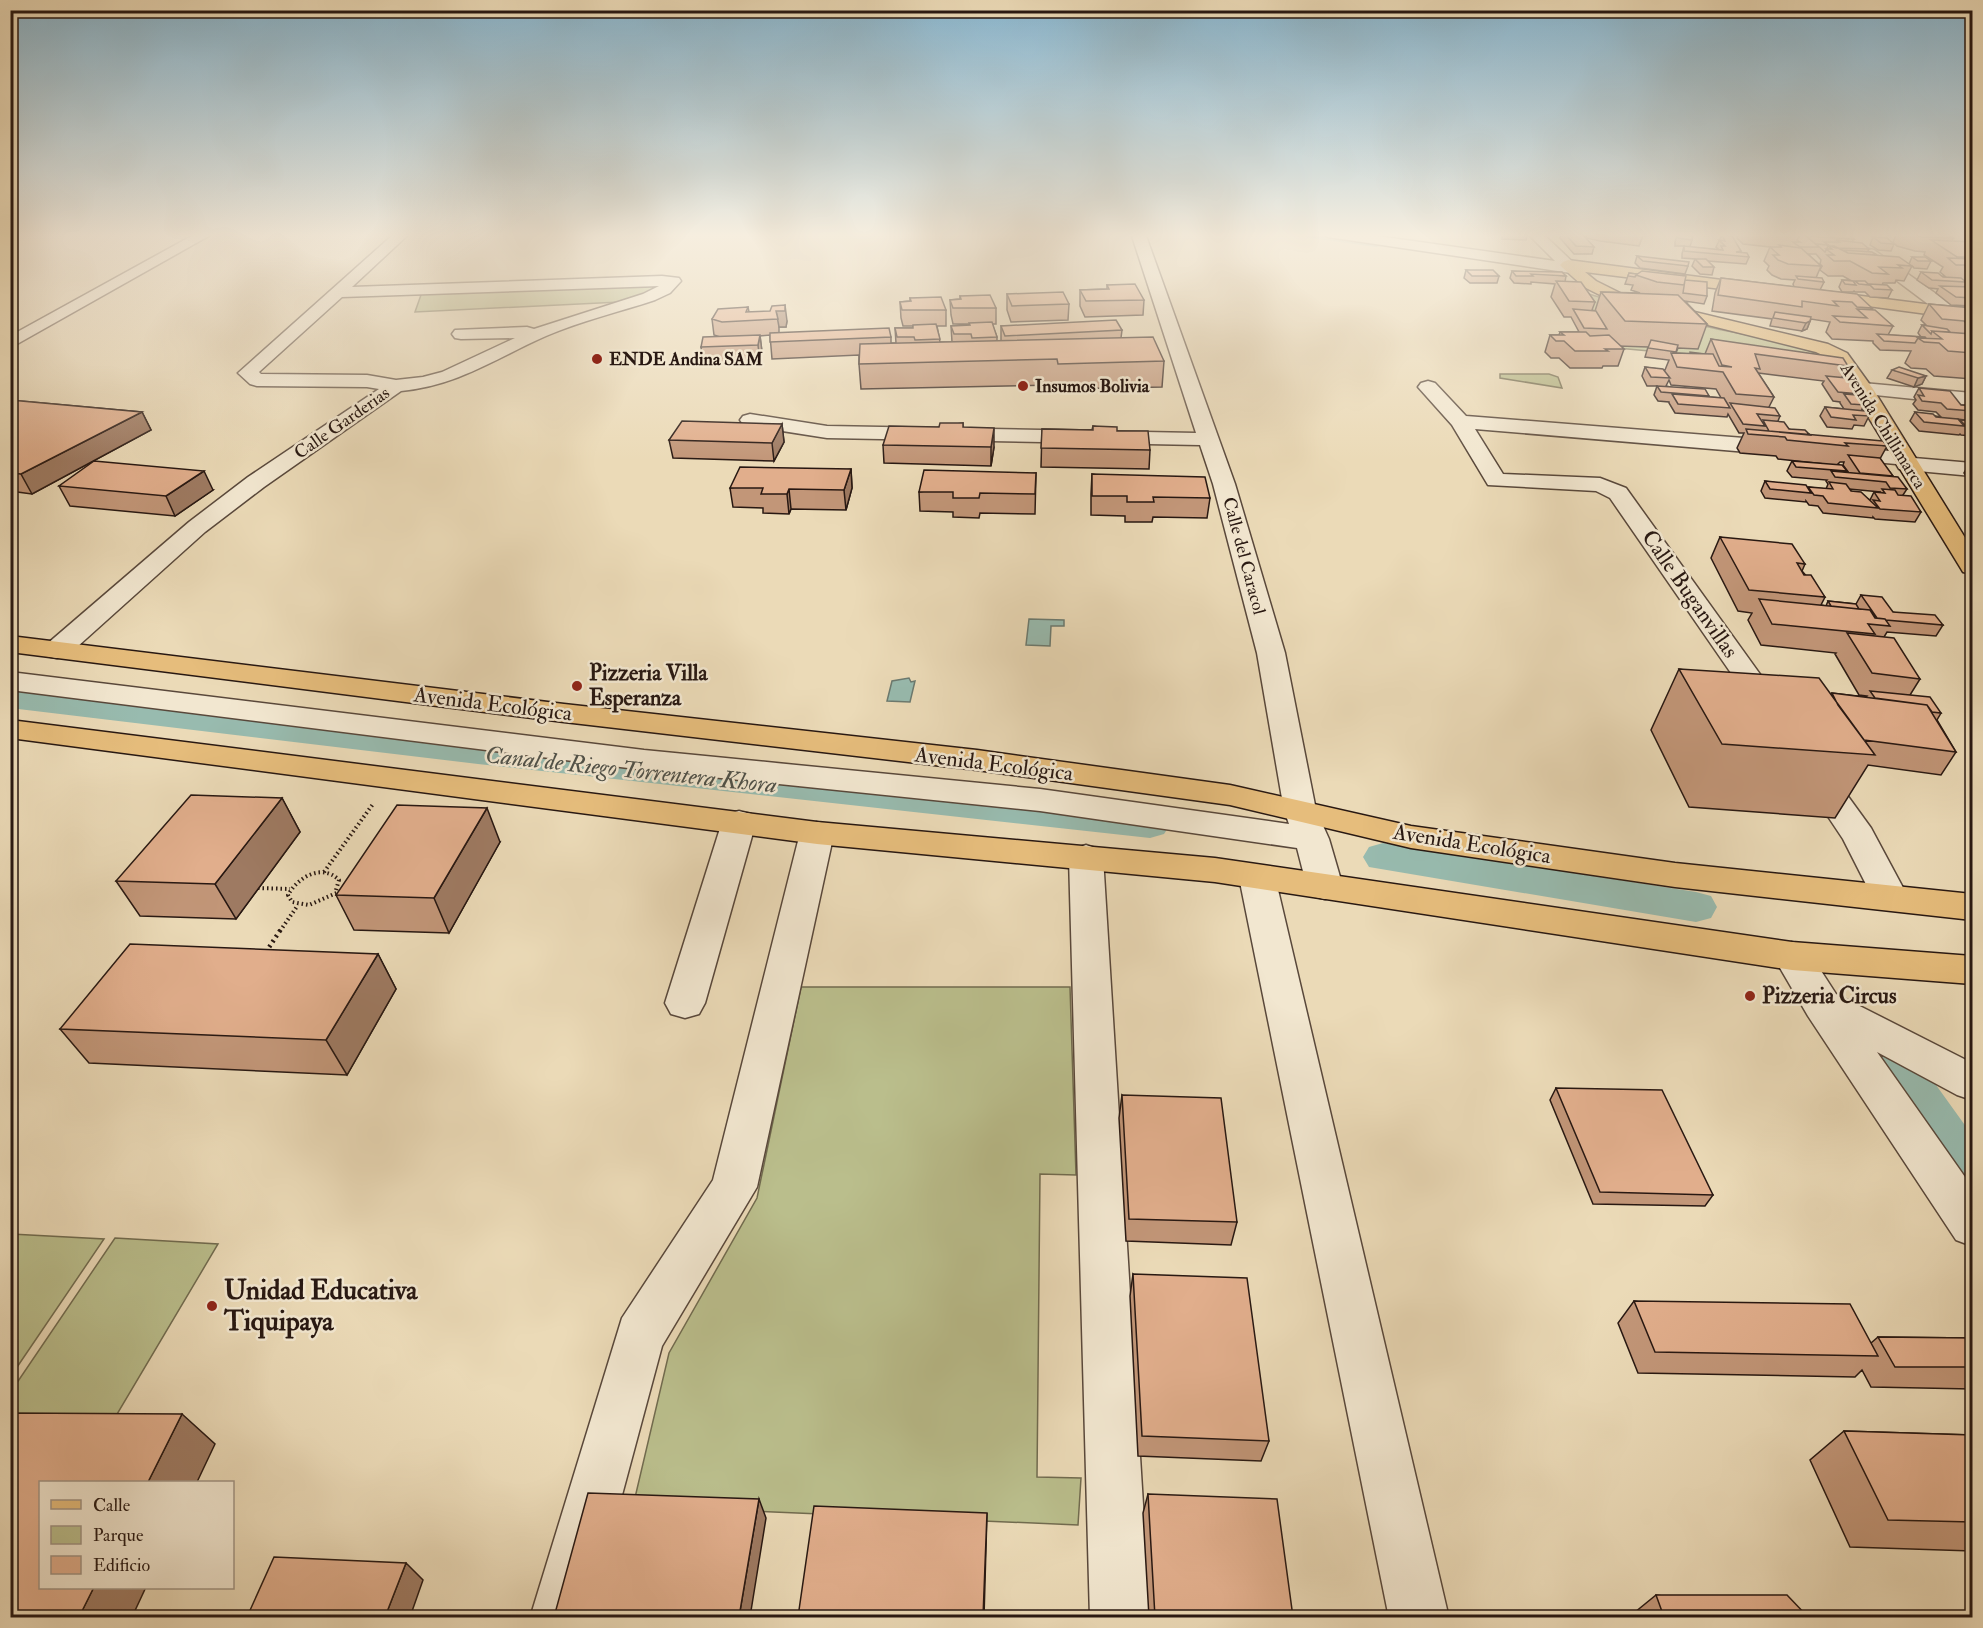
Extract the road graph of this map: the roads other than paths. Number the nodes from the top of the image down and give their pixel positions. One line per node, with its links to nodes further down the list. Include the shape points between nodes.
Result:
1 (71, 309): 12 (street)
2 (318, 309): 13 (street, via 247,373 257,380 367,381)
3 (612, 309): 10 (street, Calle Garderias)
4 (1164, 309): 19 (street, Calle del Caracol)
5 (1658, 309): 15 (main road, Avenida Chillimarca, via 1822,348 1841,357)
6 (1881, 309): 9 (main road)
7 (1946, 309): 8 (main road)
8 (1972, 315)
9 (1972, 323)
10 (541, 332): 11 (street); 13 (street, Calle Garderias, via 449,376 424,384)
11 (461, 334)
12 (10, 343)
13 (396, 386): 24 (street, Calle Garderias, via 197,527)
14 (1428, 387): 18 (street, Calle Buganvillas)
15 (1863, 389): 16 (street); 20 (main road, Avenida Chillimarca)
16 (1972, 399)
17 (750, 420): 19 (street, via 827,432)
18 (1460, 422): 20 (street); 26 (street, Calle Buganvillas, via 1496,480 1600,485 1618,493)
19 (1209, 439): 30 (street, Calle del Caracol, via 1271,653)
20 (1905, 461): 21 (street); 22 (main road, Avenida Chillimarca)
21 (1972, 470)
22 (1972, 567)
23 (10, 644): 24 (main road, Avenida Ecológica)
24 (57, 650): 30 (main road, Avenida Ecológica, via 977,760 1230,795)
25 (10, 681): 30 (street, via 632,758)
26 (1784, 728)
27 (10, 729): 29 (main road)
28 (1804, 758): 35 (street, via 1859,836)
29 (739, 822): 31 (main road); 39 (street)
30 (1306, 824): 34 (street, Calle del Caracol); 35 (main road, Avenida Ecológica, via 1674,875)
31 (817, 833): 32 (main road); 43 (street, via 734,1187 640,1336)
32 (1086, 857): 33 (main road); 44 (street)
33 (1257, 877): 34 (main road); 45 (street)
34 (1325, 887): 37 (main road)
35 (1890, 897): 36 (main road, Avenida Ecológica)
36 (1972, 907)
37 (1792, 956): 38 (main road); 40 (street)
38 (1972, 970)
39 (684, 1003)
40 (1822, 1005): 41 (street); 42 (street)
41 (1972, 1083)
42 (1972, 1225)
43 (559, 1617)
44 (1120, 1617)
45 (1419, 1617)

